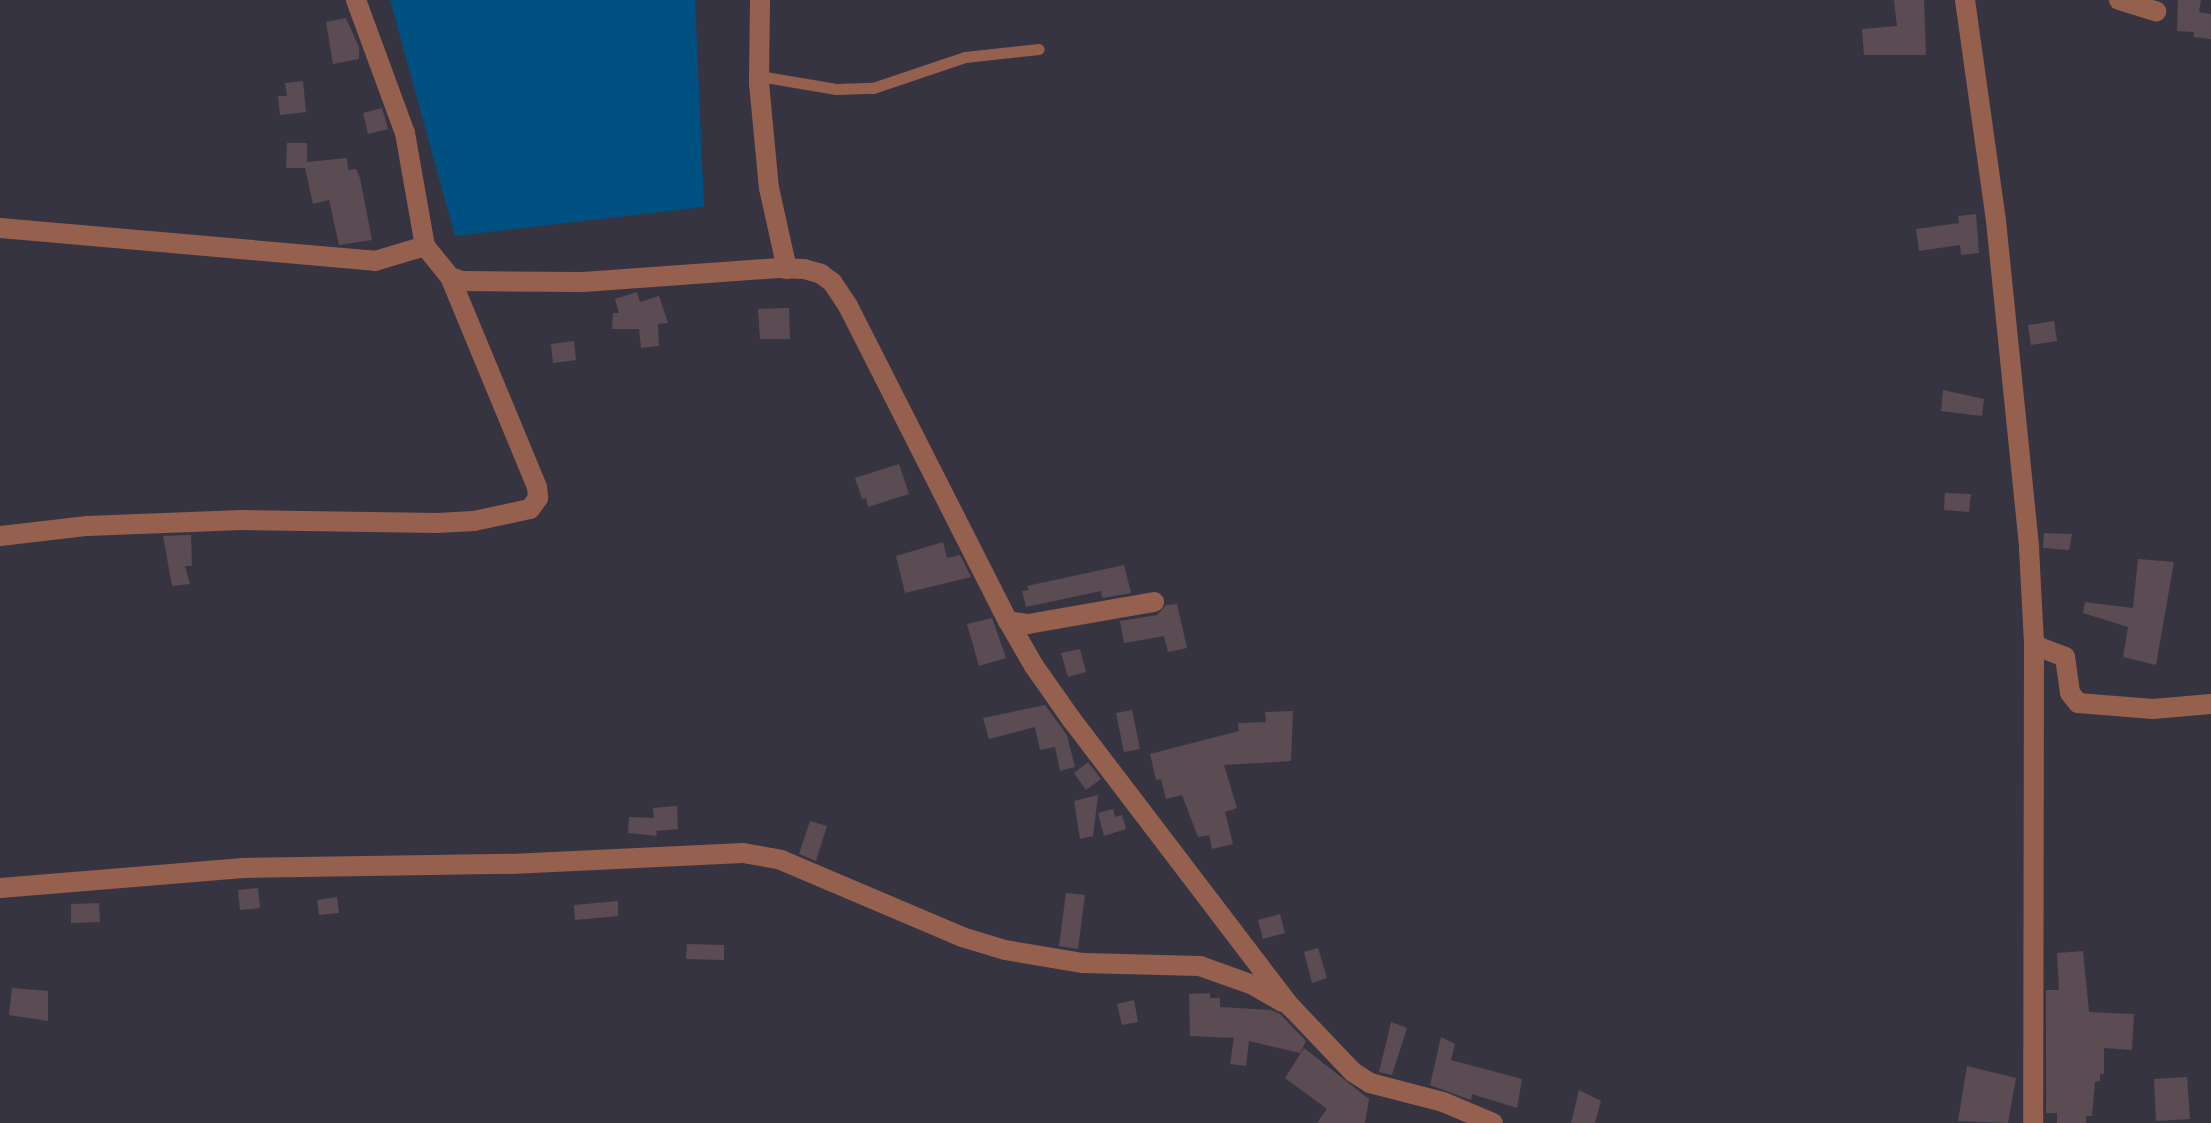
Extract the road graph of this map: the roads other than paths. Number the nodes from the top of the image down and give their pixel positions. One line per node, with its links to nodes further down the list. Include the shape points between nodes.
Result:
1 (356, 0): 9 (street, via 405,133)
2 (760, 0): 7 (street)
3 (1965, 0): 15 (street, via 1996,221)
4 (2119, 0): 5 (street)
5 (2156, 11)
6 (1039, 49): 7 (lane, via 957,59 873,88 836,89)
7 (759, 76): 10 (street, via 769,188)
8 (0, 228): 9 (street, via 375,261)
9 (425, 246): 11 (street)
10 (787, 269): 11 (street, via 583,282); 14 (street, via 821,274 848,306)
11 (450, 277): 12 (street, via 537,487 538,498 530,509 474,521 242,520 87,526)
12 (0, 536)
13 (1154, 602): 14 (street, via 1028,624)
14 (1008, 621): 18 (street, via 1072,720)
15 (2034, 645): 16 (street, via 2065,657 2070,693 2078,703 2153,709); 20 (street)
16 (2211, 704)
17 (0, 888): 18 (street, via 243,868 511,864 743,853 773,858 1005,950 1083,963 1200,966 1253,985)
18 (1291, 1007): 19 (street, via 1370,1083 1443,1102)
19 (1493, 1123)
20 (2033, 1123)

